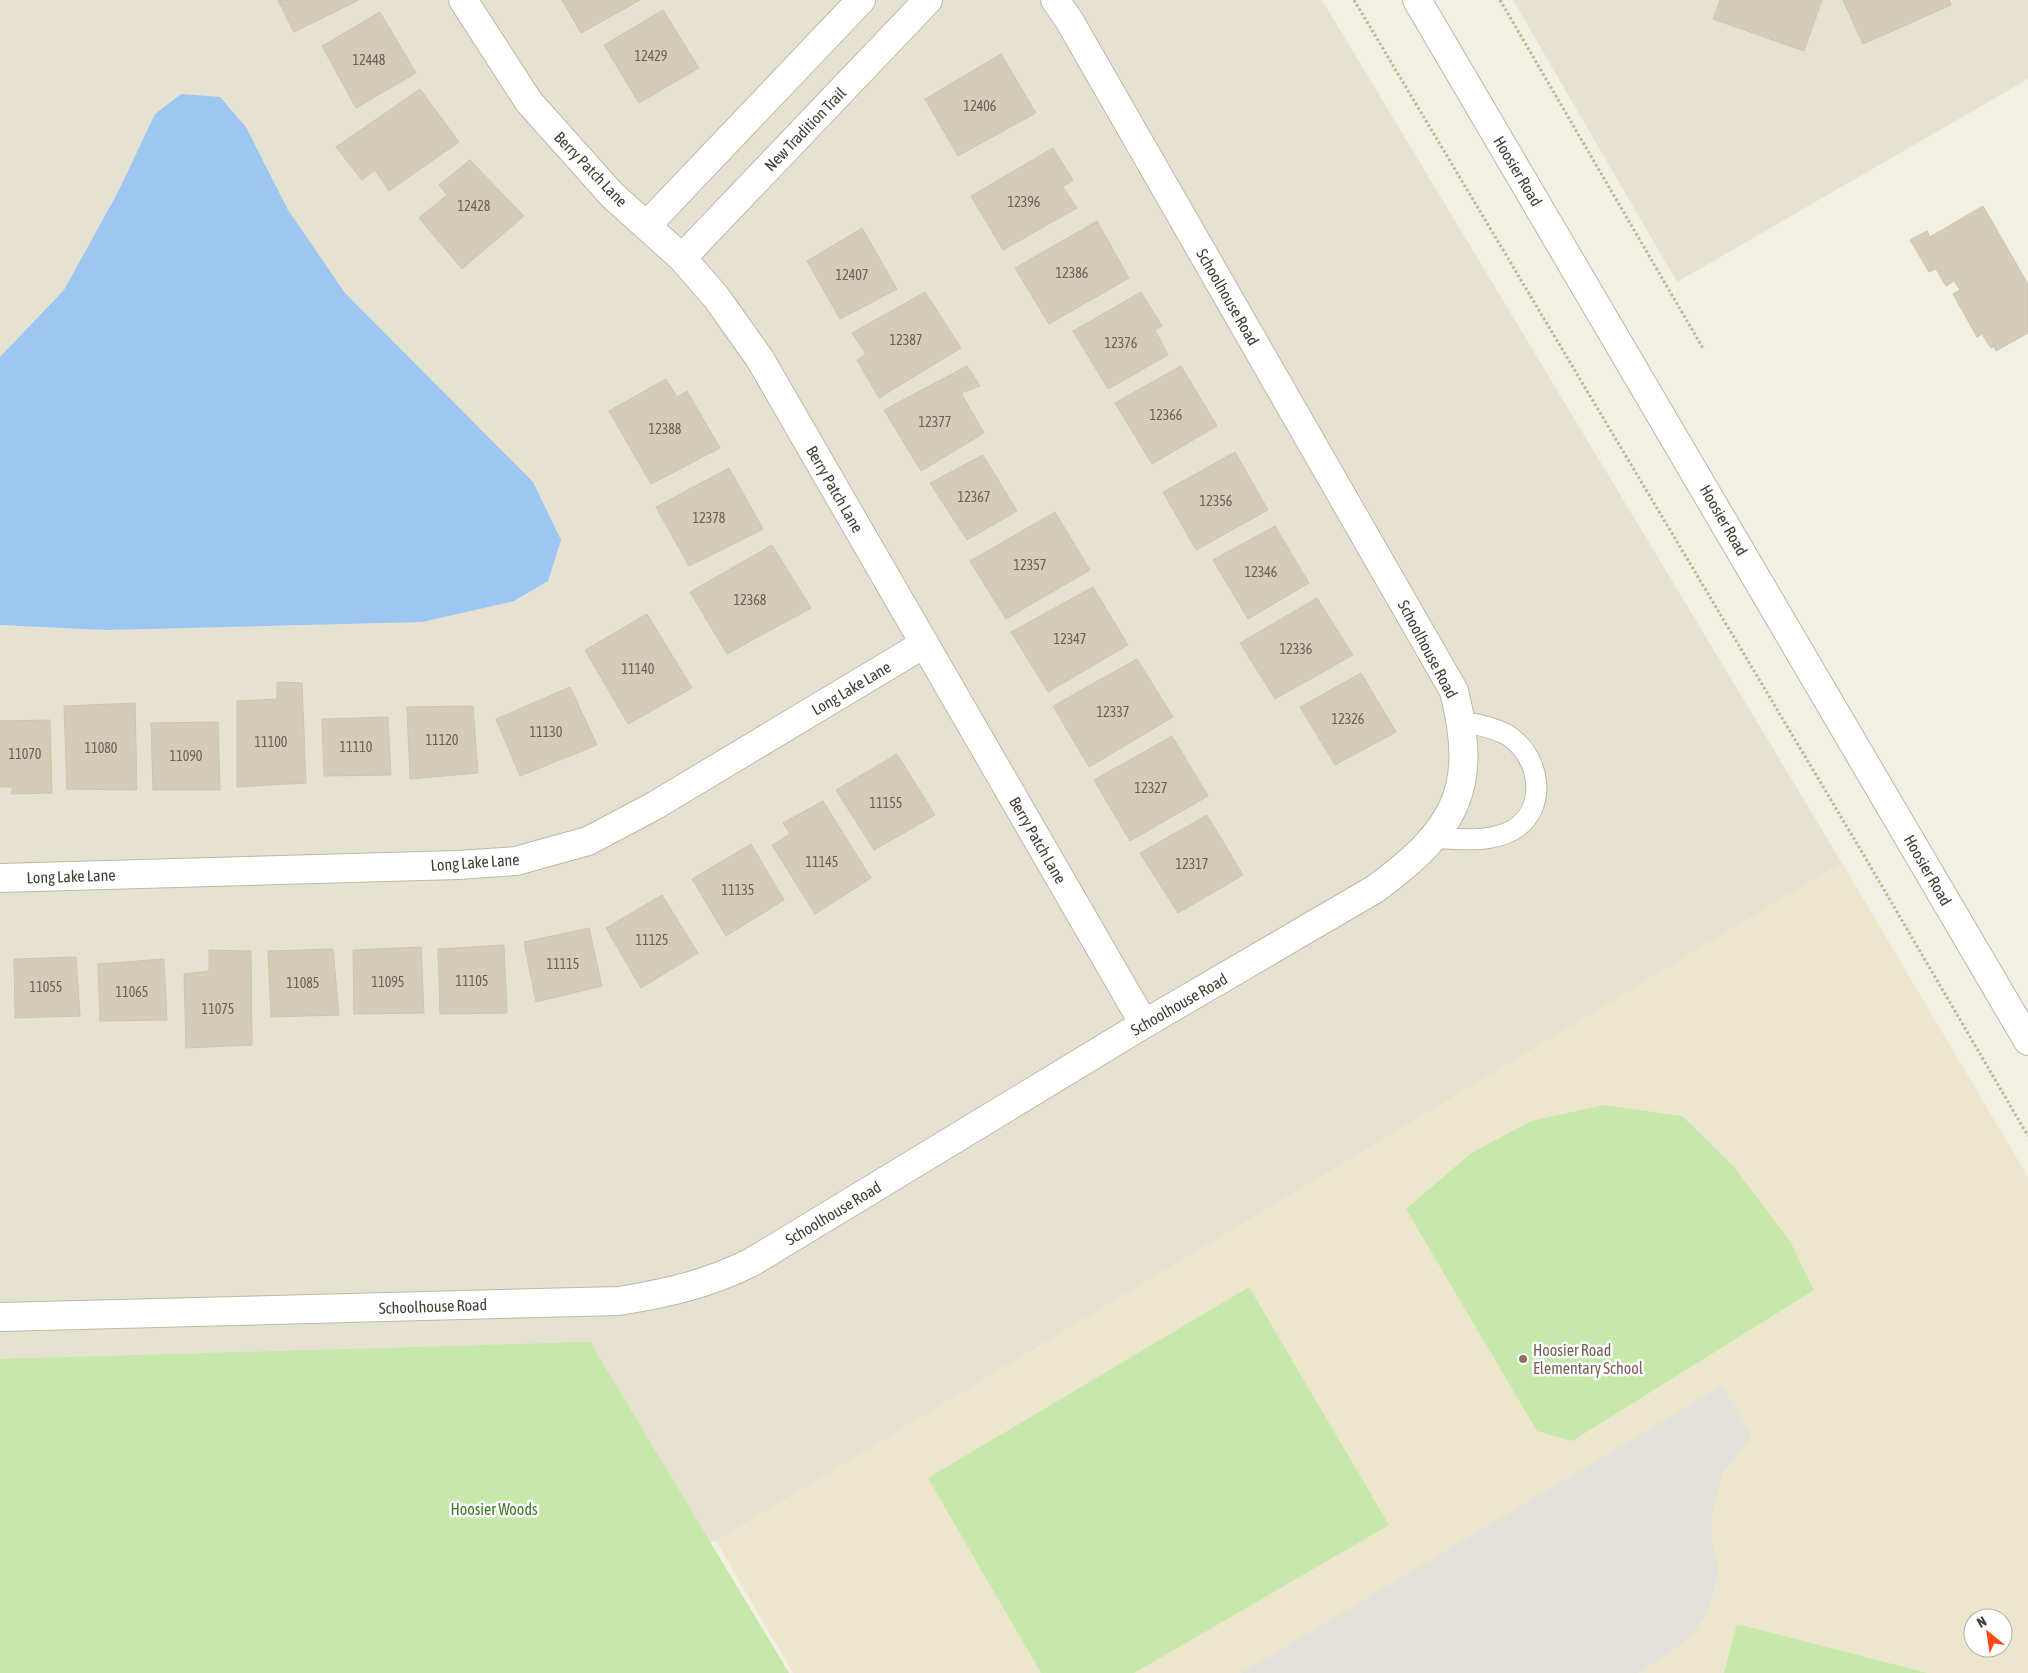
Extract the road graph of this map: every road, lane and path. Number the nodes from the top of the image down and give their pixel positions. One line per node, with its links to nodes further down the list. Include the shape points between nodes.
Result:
1 (463, 0): 8 (street, Berry Patch Lane, via 529,102 612,195)
2 (861, 0): 8 (street)
3 (928, 0): 9 (street, New Tradition Trail)
4 (1055, 0): 12 (street, Schoolhouse Road, via 1445,675 1454,691)
5 (1354, 0): 17 (path)
6 (1417, 0): 16 (street, Hoosier Road)
7 (1500, 0): 10 (path)
8 (647, 225): 9 (street, Berry Patch Lane)
9 (682, 258): 11 (street, Berry Patch Lane, via 716,297 760,359)
10 (1704, 350)
11 (924, 644): 14 (street, Long Lake Lane, via 654,806 588,841 553,852 516,861 458,865); 15 (street, Berry Patch Lane)
12 (1461, 720): 13 (street, Schoolhouse Road, via 1464,776 1458,798); 13 (lane, via 1511,737 1532,765 1538,782 1537,794 1527,818 1513,830 1484,838)
13 (1434, 838): 15 (street, Schoolhouse Road, via 1402,869 1375,889)
14 (0, 878)
15 (1144, 1024): 18 (street, Schoolhouse Road, via 752,1262 702,1284 666,1294 619,1301)
16 (2028, 1041)
17 (2028, 1136)
18 (0, 1317)

